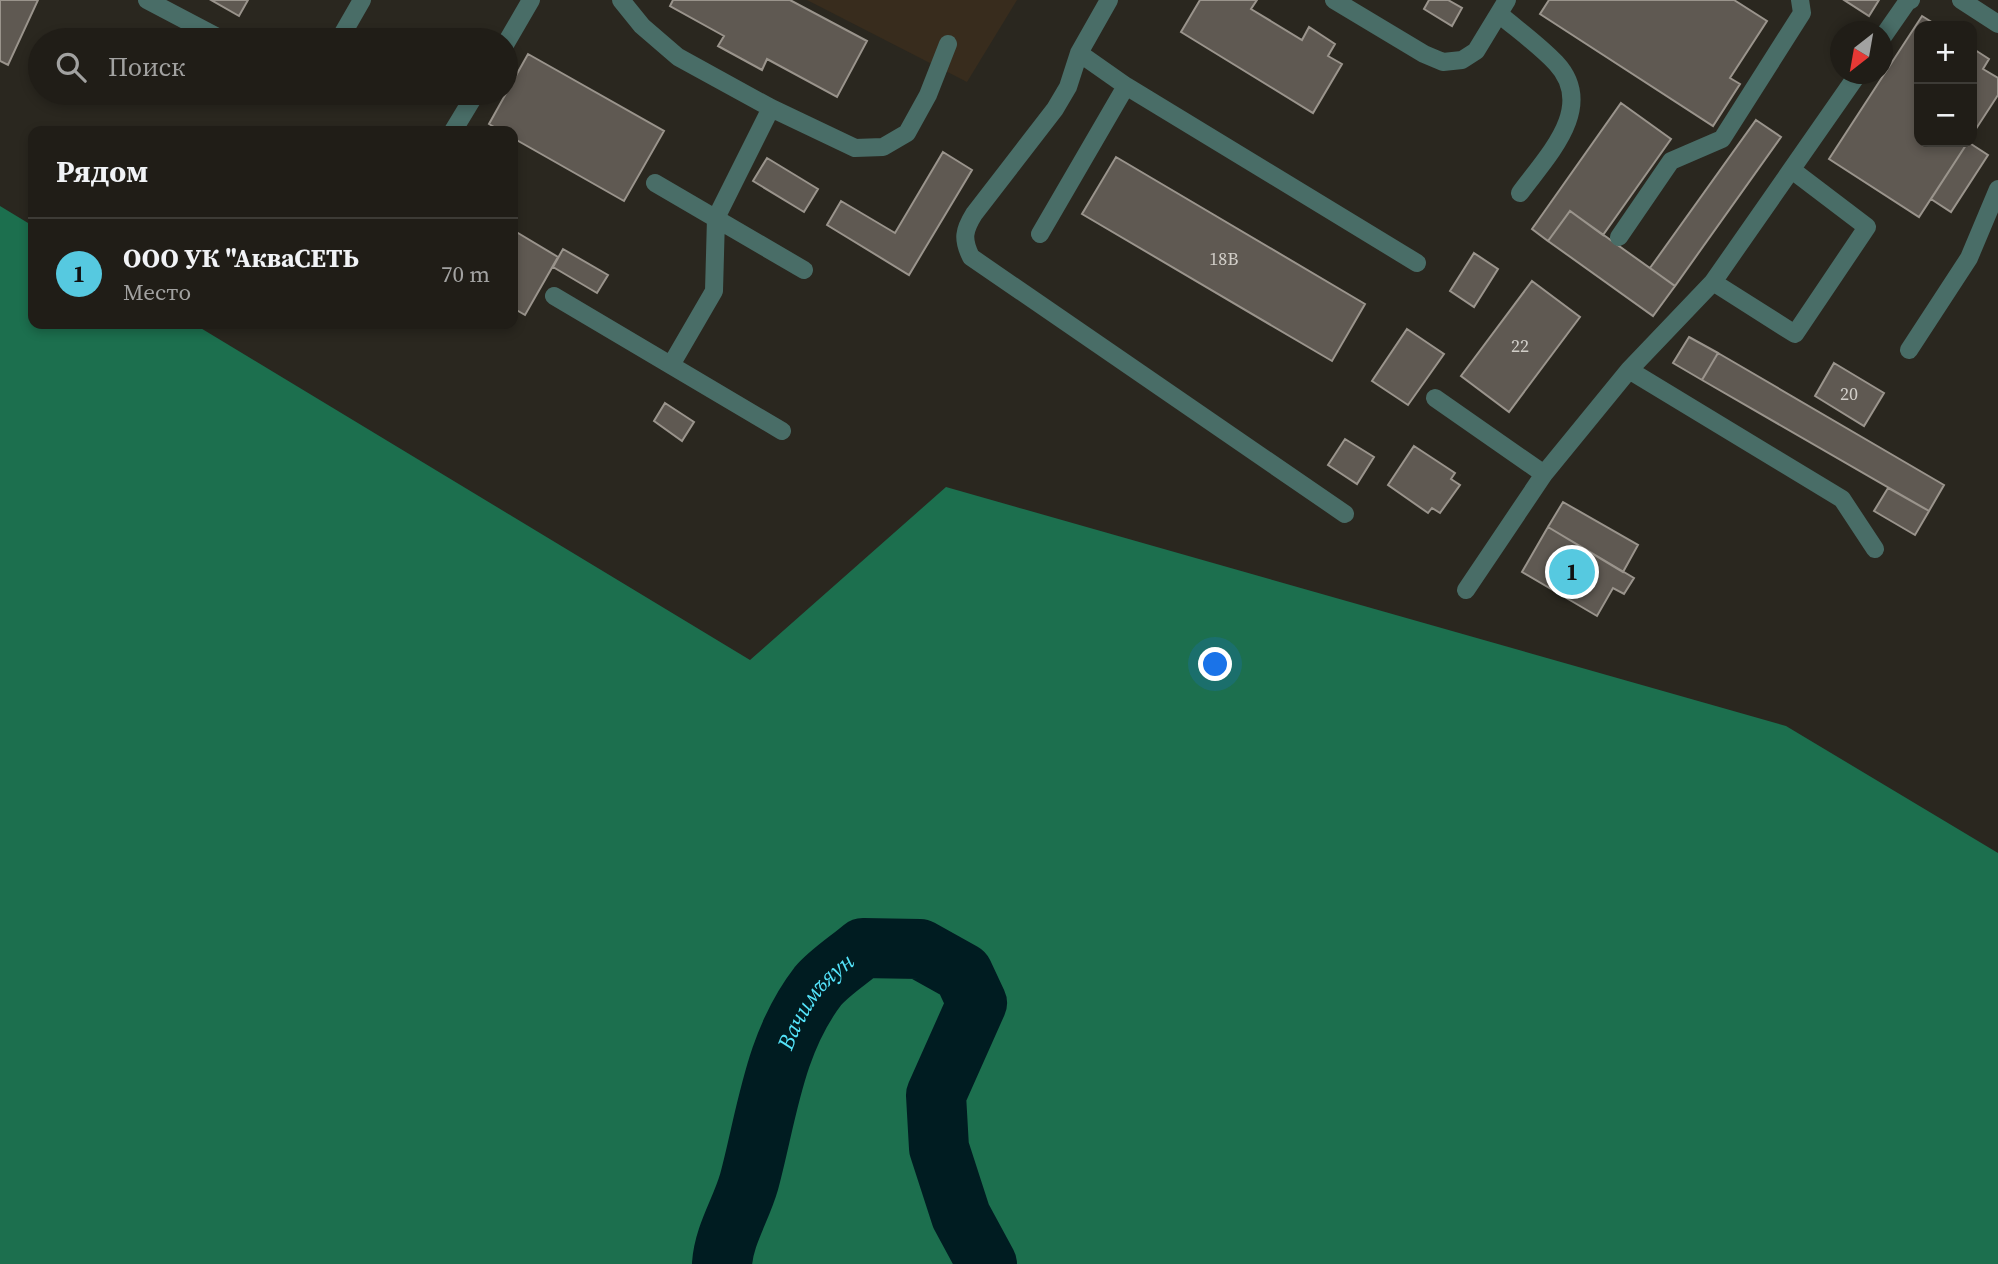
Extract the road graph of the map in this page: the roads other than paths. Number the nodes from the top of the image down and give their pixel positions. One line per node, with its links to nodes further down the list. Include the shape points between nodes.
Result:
1 (147, 0): 13 (lane)
2 (362, 0): 14 (lane)
3 (531, 0): 15 (lane)
4 (621, 0): 21 (lane, via 642,26 678,57)
5 (1109, 0): 17 (lane)
6 (1334, 0): 10 (lane, via 1443,62 1462,60 1476,51)
7 (1800, 0): 29 (lane, via 1802,13 1722,139 1671,161)
8 (1911, 0): 11 (lane)
9 (1961, 0): 12 (lane)
10 (1503, 7): 26 (lane, via 1557,64 1574,98 1568,123)
11 (1893, 22)
12 (1998, 24)
13 (200, 28)
14 (346, 28)
15 (515, 28)
16 (948, 44): 21 (lane, via 907,133 883,147 855,148)
17 (1079, 53): 19 (lane); 40 (lane, via 1055,109 965,229 964,243 971,257)
18 (1851, 84): 23 (lane)
19 (1126, 86): 28 (lane); 30 (lane)
20 (469, 105): 22 (lane)
21 (771, 108): 27 (lane)
22 (456, 126)
23 (1792, 170): 32 (lane); 32 (lane, via 1867,227 1795,334)
24 (655, 183): 27 (lane)
25 (1998, 189): 34 (lane, via 1969,258)
26 (1520, 193)
27 (716, 218): 31 (lane); 35 (lane, via 715,291)
28 (1040, 234)
29 (1619, 237)
30 (1417, 263)
31 (804, 270)
32 (1713, 282): 36 (lane)
33 (555, 296): 35 (lane)
34 (1909, 351)
35 (671, 365): 38 (lane)
36 (1629, 370): 39 (lane); 41 (lane, via 1842,499)
37 (1435, 398): 39 (lane)
38 (782, 432)
39 (1544, 474): 42 (lane)
40 (1345, 513)
41 (1875, 549)
42 (1466, 590)

